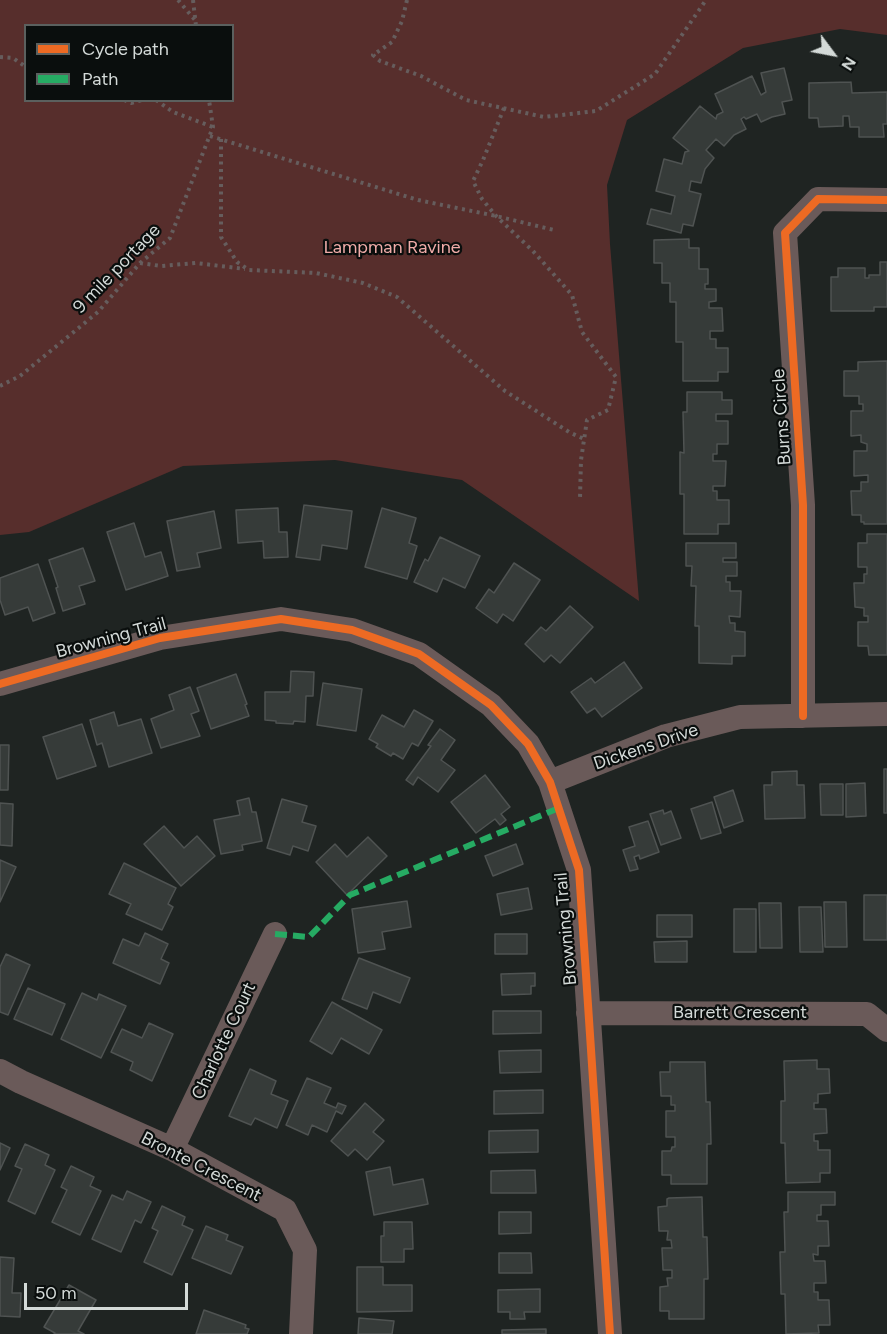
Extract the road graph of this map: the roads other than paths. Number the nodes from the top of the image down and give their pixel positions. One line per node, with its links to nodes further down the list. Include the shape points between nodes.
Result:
1 (887, 200): 4 (street, Burns Circle, via 818,199 785,232 803,505)
2 (0, 684): 5 (street, Browning Trail, via 160,638 270,621 352,630 418,654 491,705 528,744)
3 (887, 714): 4 (street, Dickens Drive)
4 (803, 716): 5 (street, Dickens Drive, via 740,717 666,736)
5 (550, 782): 7 (street, Browning Trail, via 579,870)
6 (275, 934): 10 (street, Charlotte Court)
7 (588, 1012): 8 (street, Barrett Crescent, via 867,1014); 12 (street, Browning Trail)
8 (887, 1030)
9 (0, 1071): 10 (street, Bronte Crescent)
10 (172, 1149): 11 (street, Bronte Crescent, via 285,1210 305,1250)
11 (301, 1334)
12 (610, 1334)

